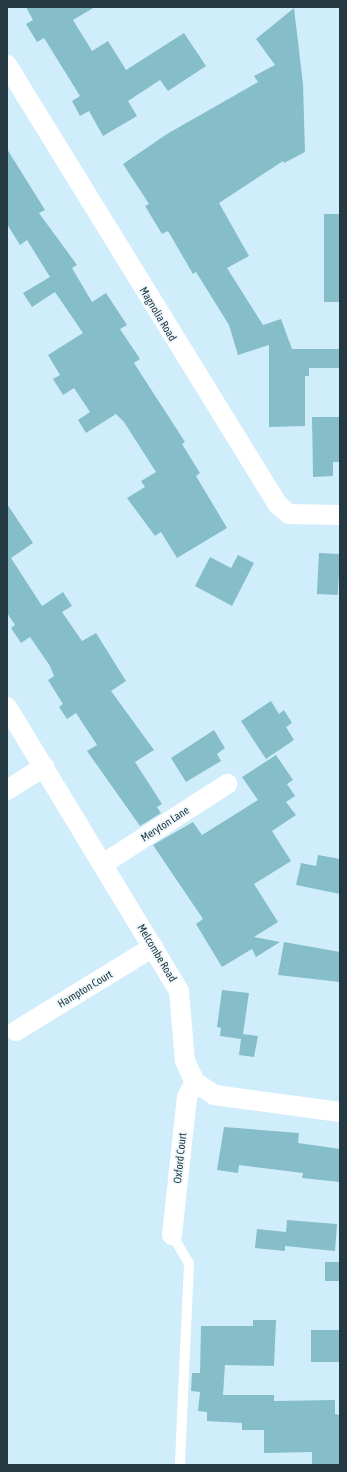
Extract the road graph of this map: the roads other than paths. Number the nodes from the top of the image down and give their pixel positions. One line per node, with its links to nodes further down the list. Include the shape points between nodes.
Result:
1 (7, 65): 2 (street, Magnolia Road, via 278,505 289,514)
2 (340, 516)
3 (7, 707): 4 (street, Melcombe Road)
4 (44, 767): 6 (street); 7 (street, Melcombe Road)
5 (226, 784): 7 (street, Meryton Lane)
6 (7, 790)
7 (103, 864): 8 (street, Melcombe Road)
8 (153, 947): 9 (street, Hampton Court); 10 (street, Melcombe Road, via 179,991 186,1061)
9 (16, 1032)
10 (195, 1082): 11 (street, via 214,1095); 12 (street, Oxford Court, via 187,1097)
11 (340, 1112)
12 (172, 1235): 13 (lane, via 189,1263)
13 (180, 1465)

